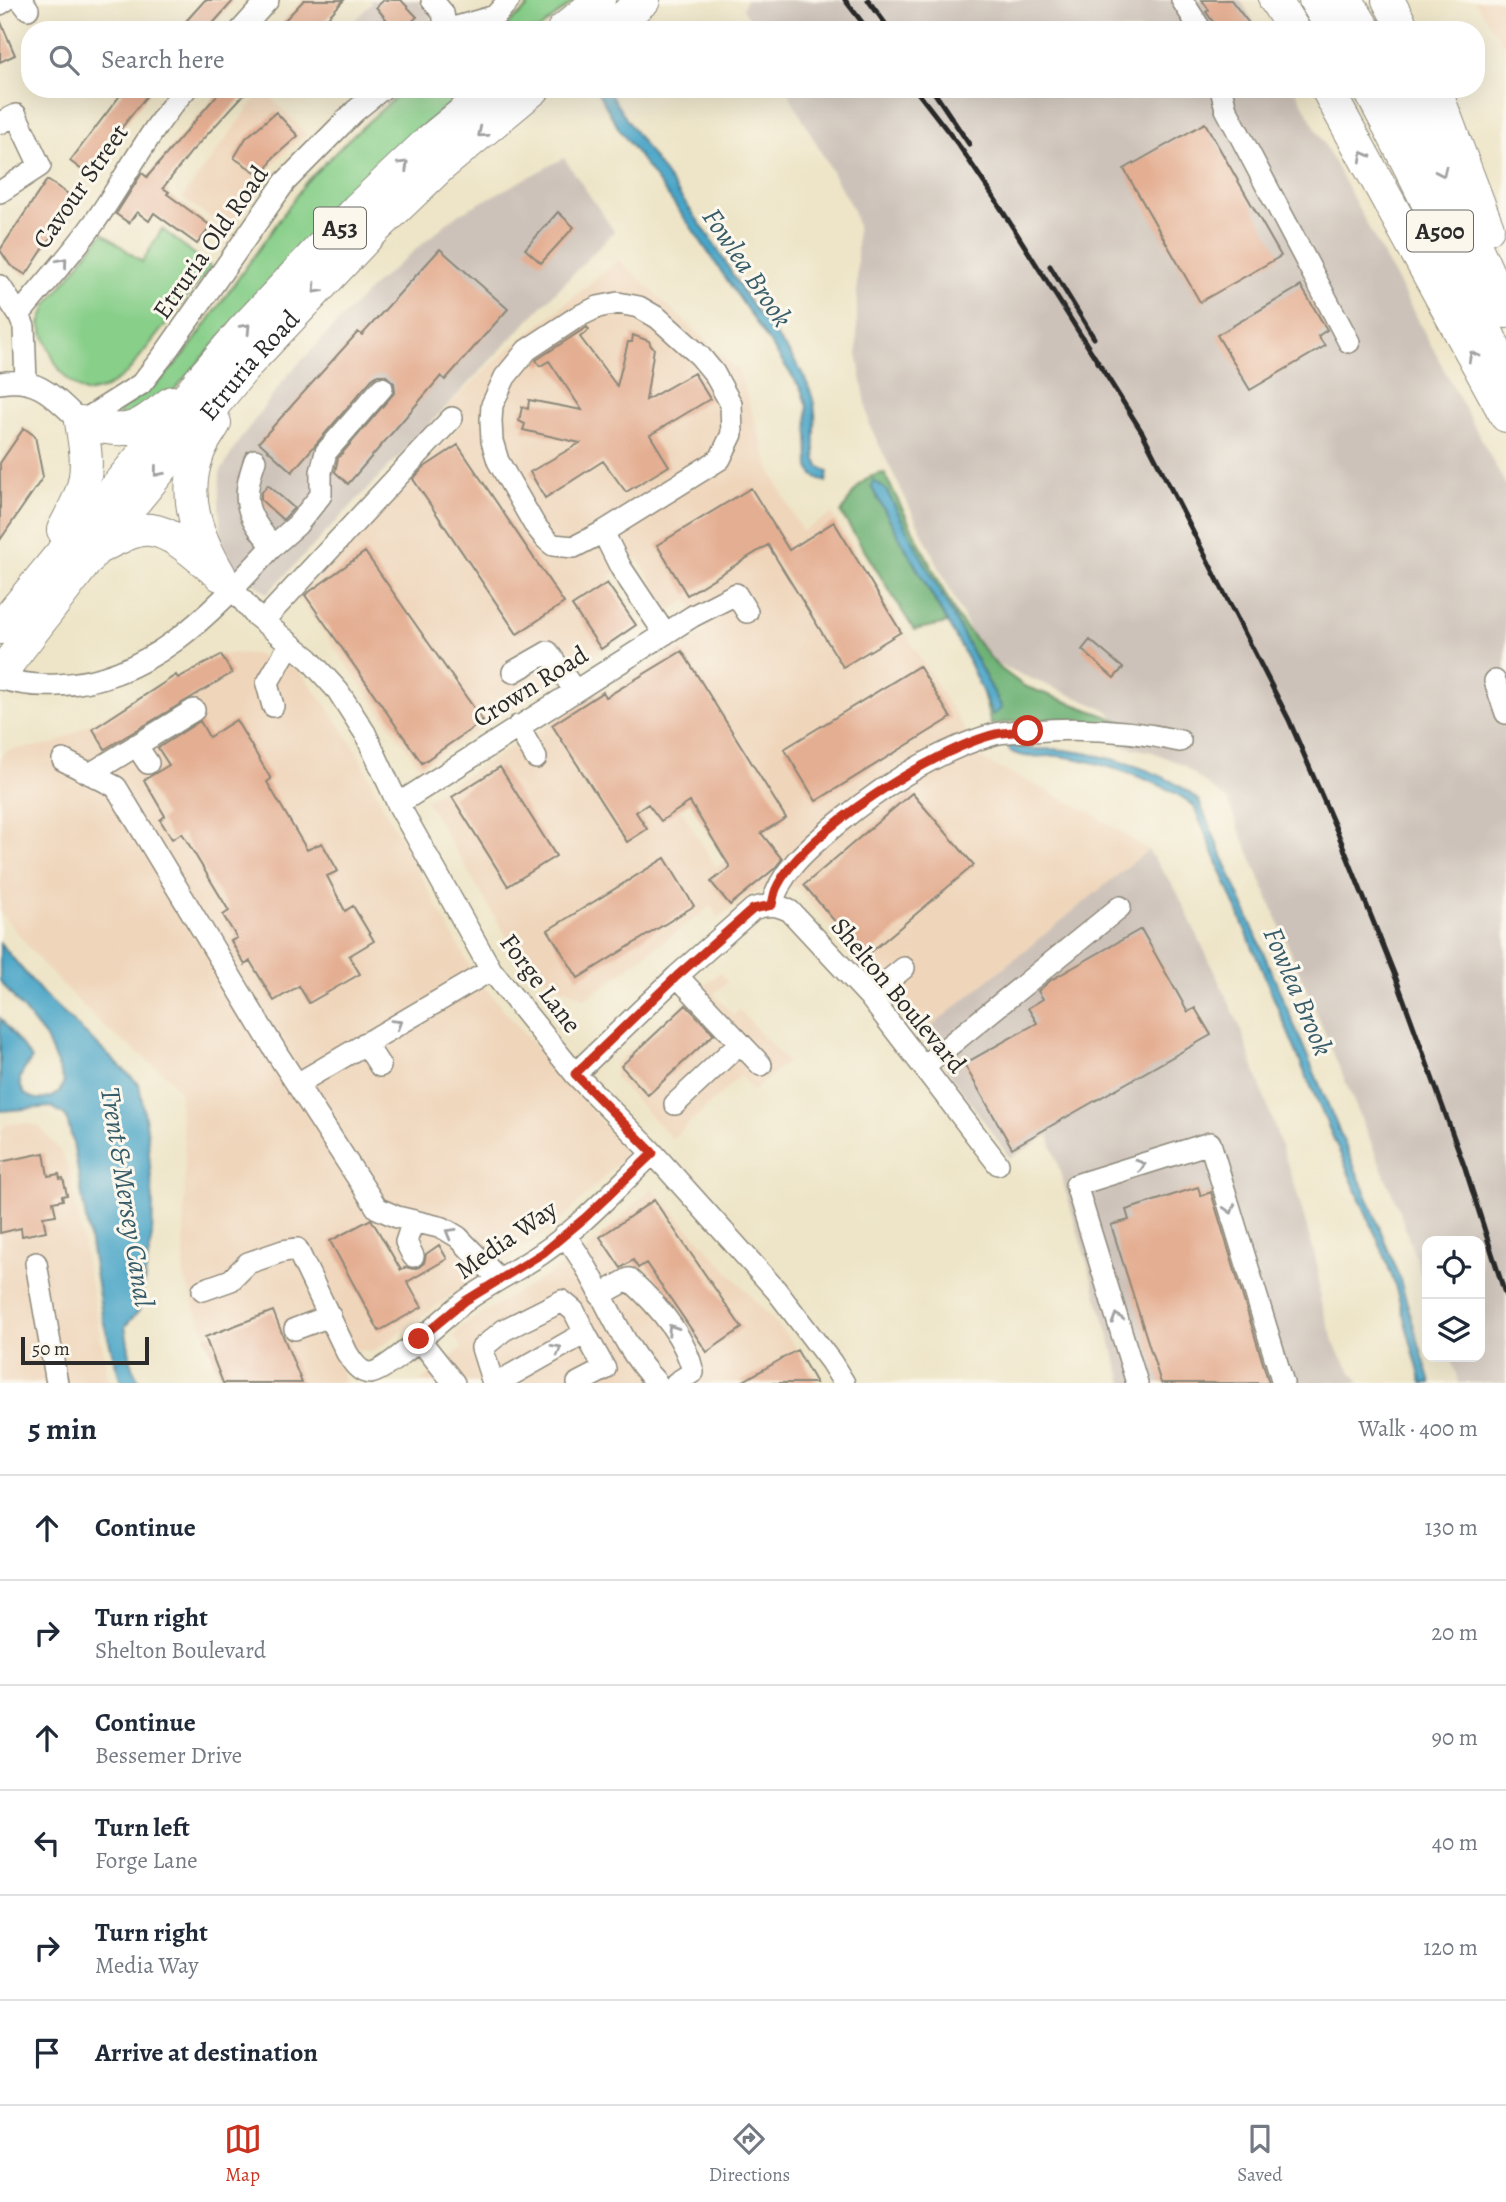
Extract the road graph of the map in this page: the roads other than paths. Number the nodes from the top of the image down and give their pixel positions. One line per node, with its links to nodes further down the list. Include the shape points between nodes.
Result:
1 (6, 0): 11 (street)
2 (268, 0): 13 (street)
3 (432, 0): 14 (street)
4 (509, 0): 15 (street, via 495,16)
5 (643, 0): 12 (highway)
6 (1182, 0): 17 (street)
7 (1275, 0): 18 (highway)
8 (1315, 0): 19 (highway)
9 (1347, 0): 20 (highway)
10 (1388, 0): 21 (highway)
11 (0, 4)
12 (605, 14): 16 (highway)
13 (249, 21)
14 (444, 21)
15 (478, 21)
16 (587, 21)
17 (1195, 21)
18 (1288, 21)
19 (1328, 21)
20 (1360, 21)
21 (1399, 21)
22 (178, 98): 36 (street, Cavour Street, one-way to 22, via 95,221)
23 (371, 98): 46 (street, Etruria Old Road, via 285,182 141,384)
24 (481, 98): 40 (highway, Etruria Road / A53, one-way to 24, via 358,209)
25 (523, 98): 38 (highway, Etruria Road / A53, one-way to 38, via 374,230)
26 (1223, 98): 37 (street)
27 (1332, 98): 44 (highway, one-way to 27)
28 (1374, 98): 39 (highway, A500)
29 (1404, 98): 35 (highway, A500, one-way to 35)
30 (1438, 98): 33 (highway)
31 (0, 123): 32 (street, via 16,115 40,166)
32 (0, 192)
33 (1506, 275)
34 (0, 286): 36 (street)
35 (1506, 312)
36 (19, 314): 41 (street, via 24,327)
37 (1349, 342)
38 (248, 363): 50 (highway, Etruria Road / A53, one-way to 50); 51 (highway, via 197,457 192,483 192,513 203,546)
39 (1506, 375)
40 (201, 379): 46 (highway, via 140,427 111,430); 52 (highway, Etruria Road / A53)
41 (26, 382): 42 (street); 46 (street, via 43,388)
42 (0, 383)
43 (382, 388): 49 (street, via 326,452 321,495)
44 (1506, 415)
45 (452, 418): 54 (street)
46 (81, 422): 52 (highway, via 87,470 82,494)
47 (255, 460): 49 (street, via 246,499 252,520)
48 (603, 532): 48 (street, via 720,459 732,434 731,404 700,356 658,318 639,307 618,303 587,312 527,350 505,377 492,405 492,441 498,461 546,539 553,545 574,547); 56 (street)
49 (273, 546): 51 (street)
50 (95, 550): 51 (highway, via 127,534 150,530 173,538); 58 (highway, Etruria Road / A53)
51 (227, 583): 54 (street, Forge Lane); 58 (street, via 187,633 125,670 82,684 45,685)
52 (29, 593): 55 (highway, Etruria Road / A53)
53 (747, 612): 56 (street, Crown Road, via 736,594)
54 (263, 621): 57 (street, Forge Lane)
55 (0, 628)
56 (665, 634): 61 (street, Crown Road)
57 (290, 644): 62 (street, via 267,684); 70 (street, Forge Lane, via 338,691 365,733)
58 (2, 672)
59 (513, 672): 61 (street, via 548,652)
60 (1495, 681): 64 (street)
61 (575, 691): 65 (street, Crown Road)
62 (273, 706)
63 (194, 710): 69 (street, via 142,754)
64 (1506, 713)
65 (518, 726): 67 (street); 70 (street, Crown Road)
66 (1180, 741): 71 (street, via 1143,733 1070,728 996,734 953,750 874,793 821,837 789,868)
67 (536, 758)
68 (63, 760): 69 (street)
69 (90, 774): 83 (street, via 116,787)
70 (398, 804): 74 (street, Forge Lane)
71 (772, 905): 75 (street, via 753,909); 76 (street, Shelton Boulevard, via 790,911)
72 (1120, 907): 81 (street)
73 (904, 968): 76 (street)
74 (491, 970): 77 (street, one-way to 74); 82 (street, Forge Lane)
75 (677, 976): 78 (street); 82 (street)
76 (869, 996): 81 (street, Shelton Boulevard)
77 (365, 1043): 80 (street); 83 (street)
78 (740, 1043): 79 (street); 84 (street)
79 (761, 1065)
80 (380, 1066)
81 (924, 1066): 86 (street, Shelton Boulevard)
82 (575, 1074): 85 (street, Forge Lane)
83 (296, 1084): 87 (street, via 345,1141 377,1208)
84 (676, 1104)
85 (653, 1153): 88 (street, Media Way); 105 (street, Forge Lane, via 776,1290)
86 (998, 1164)
87 (413, 1221): 89 (street, via 406,1242); 91 (street, one-way to 87, via 458,1237)
88 (564, 1235): 91 (street, Media Way); 93 (street)
89 (413, 1256)
90 (36, 1263): 99 (street)
91 (499, 1279): 97 (street, Media Way)
92 (203, 1290): 94 (street, via 231,1280 248,1263 297,1249)
93 (600, 1295): 103 (street); 104 (street, one-way to 93, via 693,1372 689,1355 653,1300 629,1279)
94 (330, 1316): 95 (street); 97 (street, Media Way, via 355,1366 366,1373 386,1365)
95 (295, 1329)
96 (585, 1333): 98 (street); 101 (street, one-way to 96); 101 (street, via 574,1311 562,1301 504,1330 482,1348)
97 (419, 1339): 100 (street)
98 (609, 1376): 102 (street)
99 (57, 1383)
100 (453, 1383)
101 (495, 1383)
102 (578, 1383)
103 (657, 1383)
104 (676, 1383)
105 (844, 1383)
106 (1137, 1383): 107 (street, one-way to 107, via 1076,1185 1210,1143)
107 (1283, 1383)

